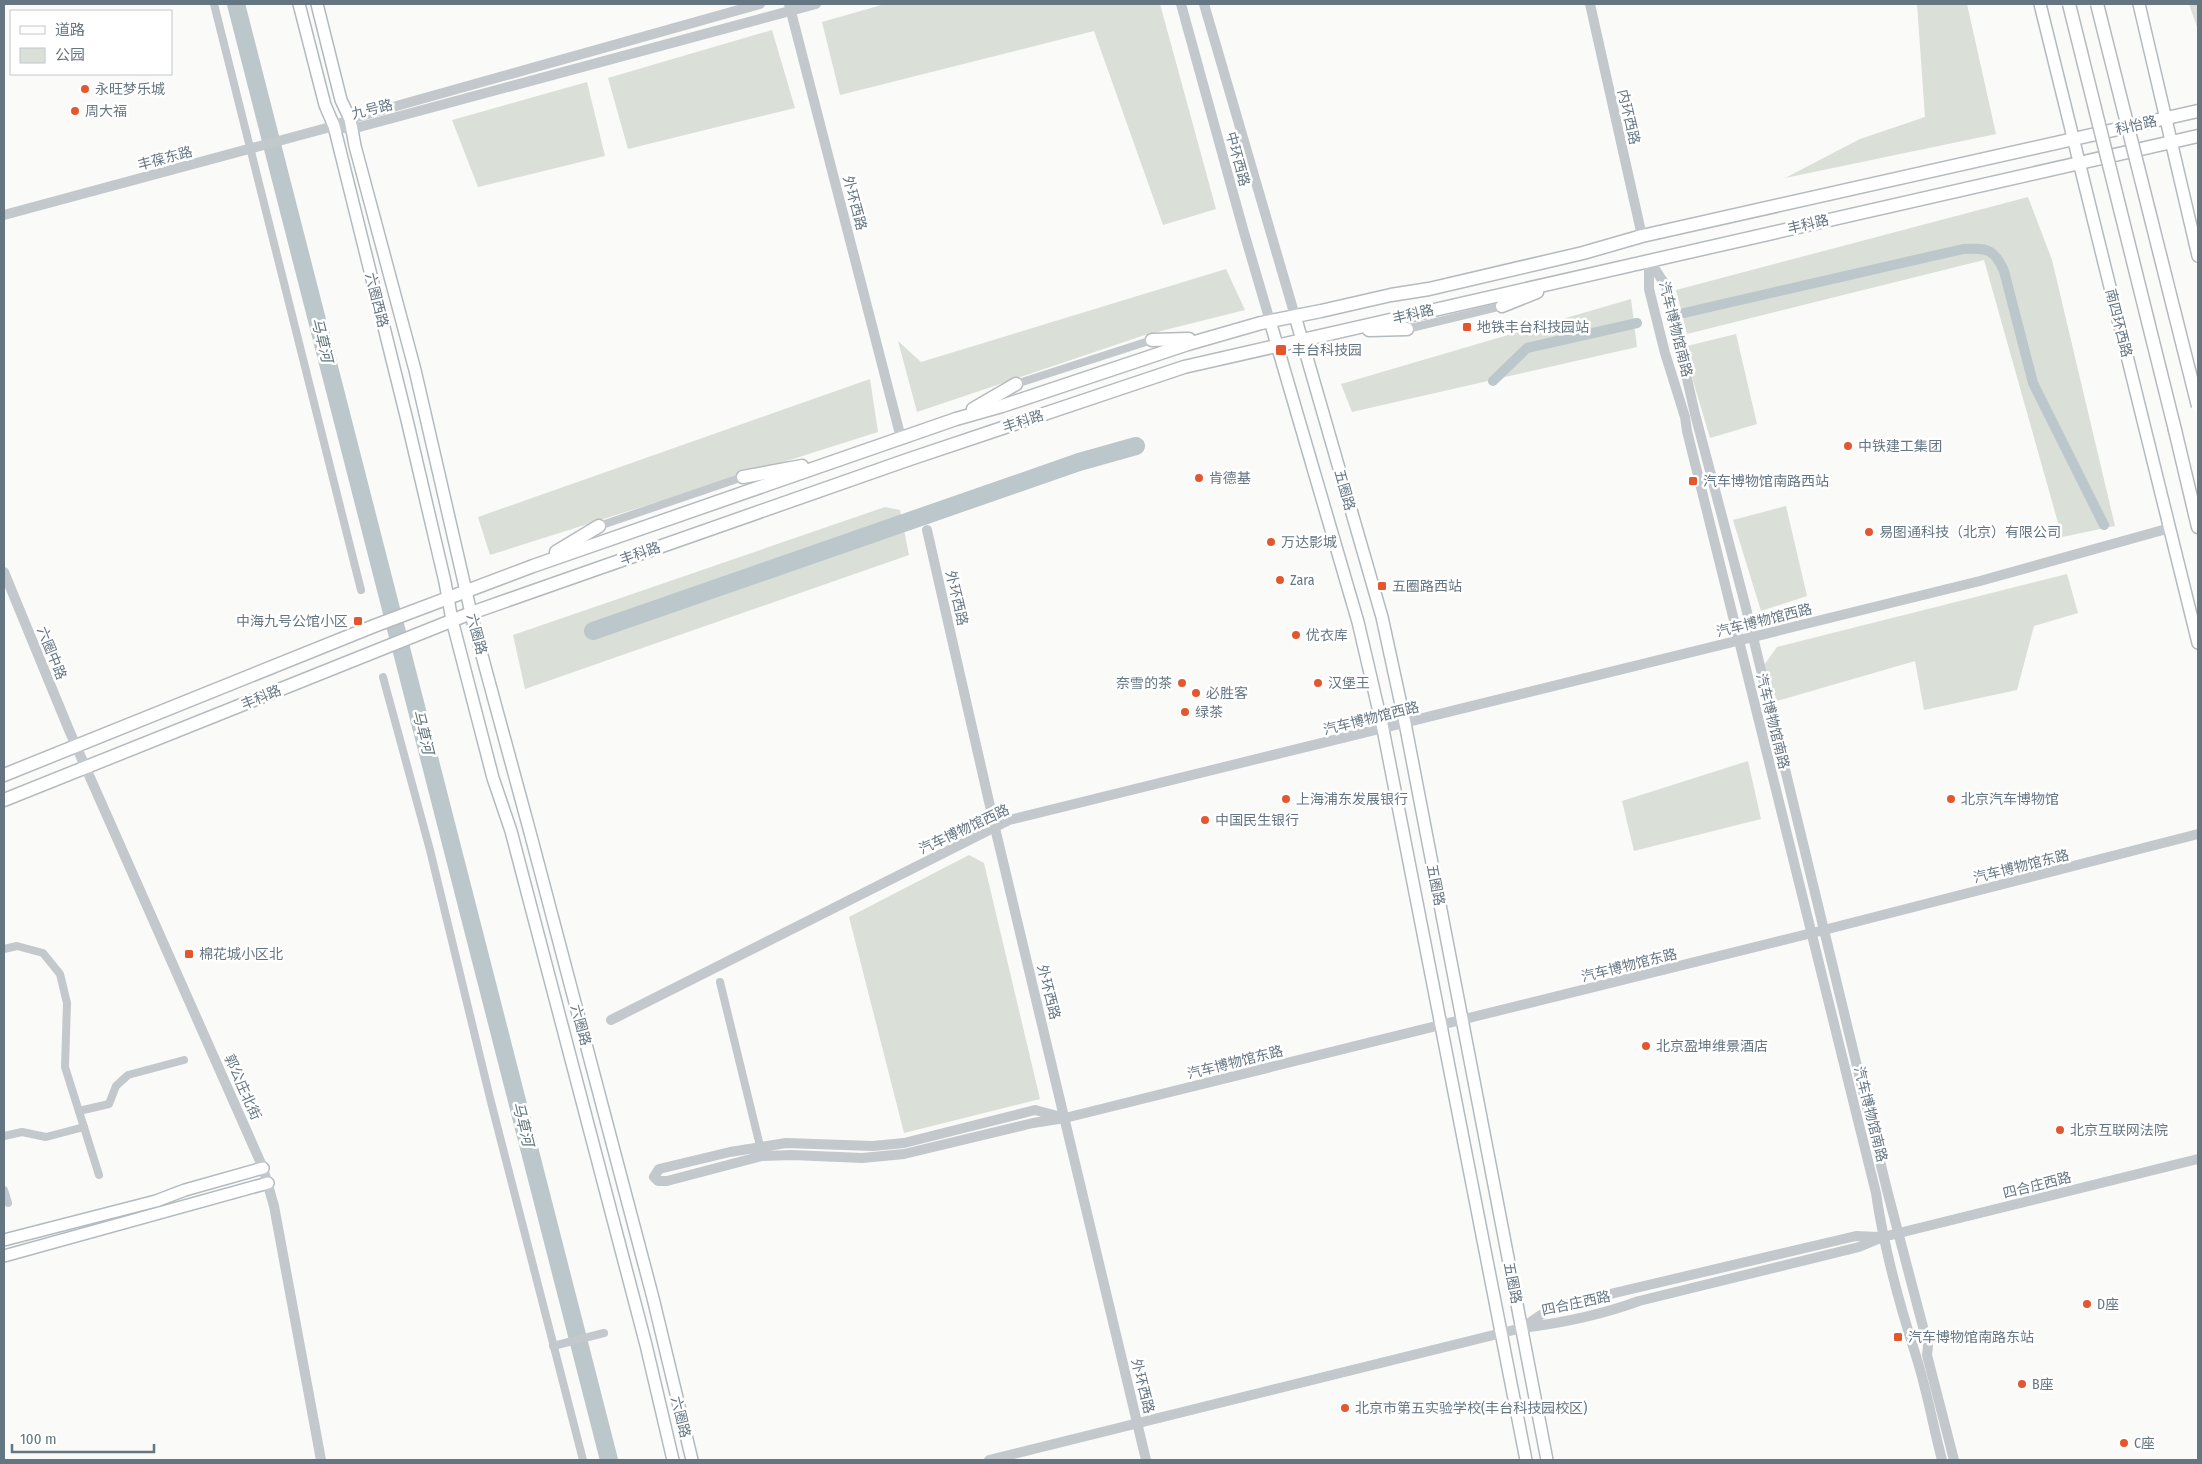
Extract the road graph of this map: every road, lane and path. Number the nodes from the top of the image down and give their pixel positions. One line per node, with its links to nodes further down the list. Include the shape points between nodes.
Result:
1 (214, 4): 21 (street)
2 (299, 4): 17 (main road, 六圈西路, via 325,105)
3 (316, 4): 16 (main road, 六圈西路, via 341,100)
4 (760, 4): 16 (street, 九号路)
5 (816, 4): 13 (street, 九号路)
6 (1181, 4): 30 (street, 中环西路)
7 (1204, 4): 29 (street, 中环西路)
8 (1590, 4): 24 (street, 内环西路)
9 (2040, 4): 19 (main road, 南四环西路)
10 (2069, 4): 44 (main road, bridge)
11 (2097, 4): 38 (main road, bridge)
12 (2139, 4): 15 (main road)
13 (790, 7): 16 (street, 九号路); 40 (street, 外环西路)
14 (2198, 111): 15 (main road, 科怡路)
15 (2167, 118): 19 (main road, 科怡路); 20 (main road)
16 (351, 124): 17 (street, 九号路); 50 (main road, 六圈西路, via 415,370)
17 (334, 126): 21 (street, 丰葆东路); 51 (main road, 六圈西路)
18 (2198, 136): 20 (main road, 科怡路)
19 (2074, 139): 22 (main road, 南四环西路); 24 (main road, 丰科路)
20 (2172, 141): 22 (main road, 科怡路); 25 (main road)
21 (253, 148): 23 (street, 丰葆东路); 49 (street)
22 (2079, 162): 26 (main road, 丰科路); 45 (main road, 南四环西路)
23 (4, 215)
24 (1642, 236): 29 (main road, 丰科路, via 1429,289)
25 (2198, 256)
26 (1649, 260): 27 (main road, 丰科路); 54 (street, 汽车博物馆南路, via 1666,286 1695,414); 55 (street, 汽车博物馆南路, via 1649,289 1685,417)
27 (1550, 283): 28 (main road, via 1539,292); 31 (main road, 丰科路)
28 (1502, 306): 32 (street, 丰科路)
29 (1295, 316): 30 (main road, 丰科路); 35 (main road, 五圈路)
30 (1270, 321): 33 (main road, 丰科路); 36 (main road, 五圈路)
31 (1352, 328): 32 (main road); 35 (main road, 丰科路)
32 (1407, 329)
33 (1206, 338): 34 (main road); 39 (main road, 丰科路)
34 (1152, 340): 37 (street)
35 (1301, 340): 36 (main road, 丰科路); 58 (main road, 五圈路, via 1382,617)
36 (1277, 346): 52 (main road, 丰科路, via 1184,367 898,463); 59 (main road, 五圈路, via 1358,622)
37 (1016, 384): 39 (main road)
38 (2198, 406)
39 (956, 419): 40 (main road, 丰科路)
40 (901, 438): 41 (main road, 丰科路)
41 (822, 465): 42 (main road); 47 (main road, 丰科路)
42 (743, 477): 43 (street)
43 (599, 526): 47 (main road)
44 (2198, 527)
45 (2170, 528): 54 (street, 汽车博物馆西路, via 2007,574); 56 (main road, 南四环西路)
46 (928, 530): 64 (street, 外环西路)
47 (533, 566): 50 (main road, 丰科路)
48 (4, 572): 60 (street, 六圈中路)
49 (361, 590)
50 (466, 591): 51 (main road, 丰科路); 52 (main road, 六圈路)
51 (448, 598): 53 (main road, 六圈路); 60 (main road, 丰科路)
52 (471, 613): 53 (main road, 丰科路); 97 (main road, 六圈路)
53 (452, 620): 61 (main road, 丰科路); 96 (main road, 六圈路, via 493,778 511,831)
54 (1753, 637): 55 (street, 汽车博物馆西路); 66 (street, 汽车博物馆南路)
55 (1738, 640): 58 (street, 汽车博物馆西路); 67 (street, 汽车博物馆南路)
56 (2198, 643)
57 (383, 677): 92 (street, via 430,850)
58 (1405, 724): 59 (street, 汽车博物馆西路); 71 (main road, 五圈路)
59 (1383, 729): 64 (street, 汽车博物馆西路, via 1009,820); 72 (main road, 五圈路)
60 (76, 744): 61 (street, 郭公庄北街); 62 (main road, 丰科路)
61 (86, 767): 63 (main road, 丰科路); 80 (street, 郭公庄北街)
62 (4, 775)
63 (4, 800)
64 (995, 828): 70 (street, 汽车博物馆西路); 75 (street, 外环西路)
65 (2198, 834): 66 (street, 汽车博物馆东路)
66 (1824, 930): 67 (street, 汽车博物馆东路); 85 (street, 汽车博物馆南路)
67 (1811, 934): 71 (street, 汽车博物馆东路); 86 (street, 汽车博物馆南路, via 1876,1193)
68 (4, 949): 74 (street, via 17,946 44,953 60,974 67,1003 65,1067)
69 (720, 982): 78 (street)
70 (611, 1020)
71 (1462, 1020): 72 (street, 汽车博物馆东路); 89 (main road, 五圈路)
72 (1442, 1025): 75 (street, 汽车博物馆东路); 91 (main road, 五圈路)
73 (184, 1060): 74 (street, via 128,1075 116,1086 109,1104)
74 (79, 1111): 76 (street)
75 (1065, 1118): 78 (street, via 1035,1110 904,1143 873,1146 786,1143); 93 (street, 外环西路)
76 (84, 1127): 77 (street, via 46,1137 22,1132); 81 (street)
77 (4, 1136)
78 (762, 1151): 78 (street, via 659,1169 654,1177 658,1181 667,1181)
79 (2198, 1159): 85 (street, 四合庄西路)
80 (263, 1168): 82 (street, 郭公庄北街); 87 (main road, via 156,1201)
81 (99, 1175)
82 (268, 1183): 88 (main road); 94 (street, 郭公庄北街)
83 (4, 1190): 84 (street)
84 (8, 1203)
85 (1899, 1233): 86 (street, 四合庄西路); 103 (street, 汽车博物馆南路)
86 (1882, 1237): 89 (street, 四合庄西路, via 1859,1247 1639,1301 1615,1310); 89 (street, 四合庄西路, via 1856,1236 1551,1308); 102 (street, 汽车博物馆南路)
87 (4, 1240)
88 (4, 1256)
89 (1522, 1328): 91 (street); 101 (main road, 五圈路)
90 (604, 1333): 92 (street)
91 (1500, 1333): 93 (street); 100 (main road, 五圈路)
92 (554, 1346): 95 (street)
93 (1138, 1424): 98 (street); 99 (street, 外环西路)
94 (321, 1460)
95 (582, 1460)
96 (673, 1460)
97 (692, 1460)
98 (989, 1460)
99 (1146, 1460)
100 (1526, 1460)
101 (1547, 1460)
102 (1942, 1460)
103 (1954, 1460)

